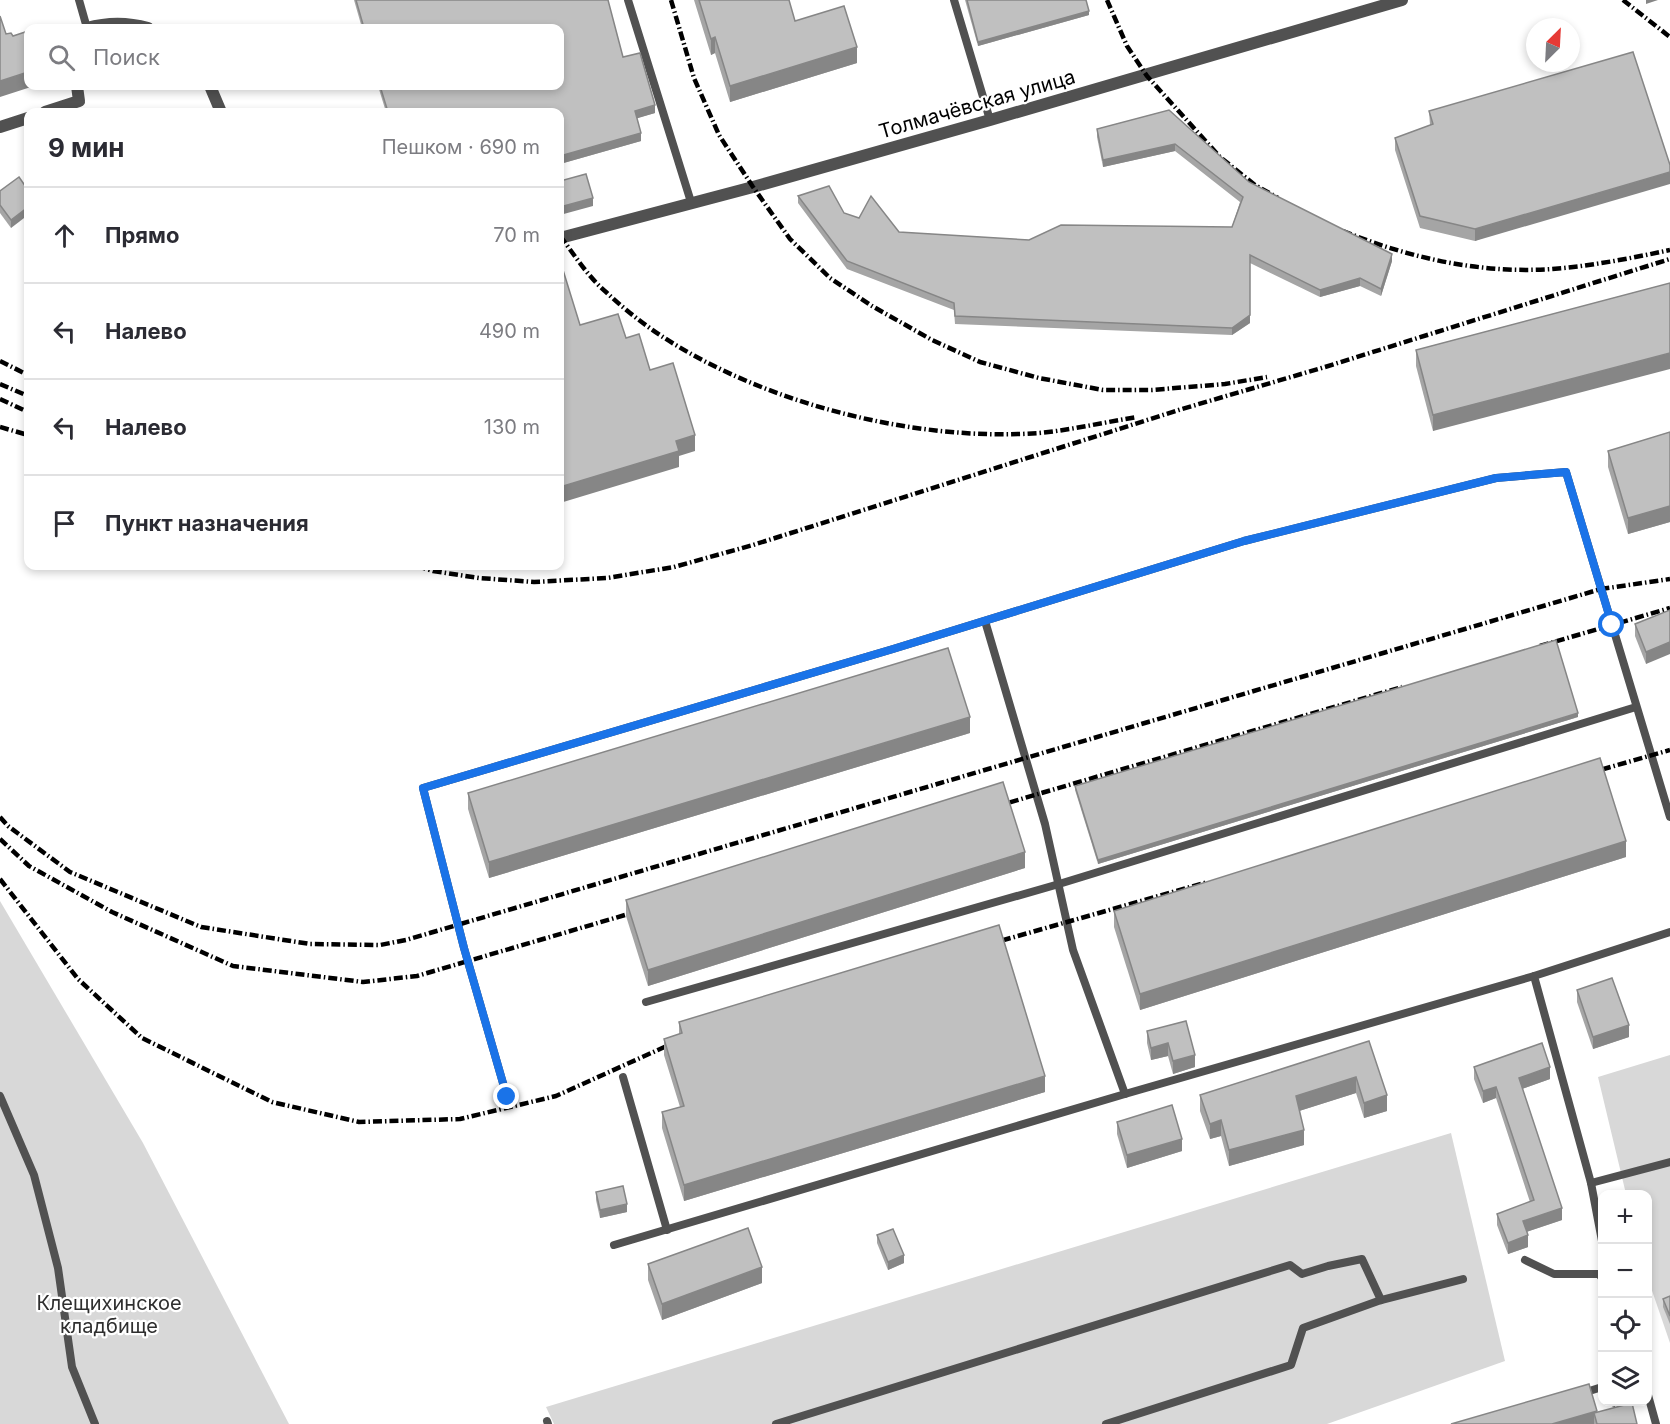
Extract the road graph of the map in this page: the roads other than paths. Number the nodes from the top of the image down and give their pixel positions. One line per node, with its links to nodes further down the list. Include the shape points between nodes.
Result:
1 (79, 0): 5 (lane)
2 (628, 0): 15 (lane)
3 (954, 0): 13 (lane)
4 (1402, 0): 13 (street, Толмачёвская улица)
5 (86, 24)
6 (102, 24): 7 (street)
7 (134, 24)
8 (78, 90): 10 (street, via 79,101)
9 (212, 90): 11 (street)
10 (57, 108)
11 (219, 108)
12 (24, 119): 14 (street)
13 (990, 120): 15 (street, Толмачёвская улица)
14 (0, 127)
15 (691, 202): 16 (street, Толмачёвская улица)
16 (564, 237)
17 (986, 621): 18 (lane, via 1244,541 1496,478 1566,472); 20 (lane); 27 (lane, via 423,788)
18 (1636, 707): 19 (lane); 20 (lane)
19 (1670, 817)
20 (1059, 884): 23 (lane); 25 (lane, via 1073,950)
21 (1670, 932): 22 (lane)
22 (1534, 976): 25 (lane); 29 (lane)
23 (646, 1002)
24 (623, 1077): 31 (lane)
25 (1125, 1094): 31 (lane)
26 (0, 1096): 40 (lane, via 34,1176 58,1268 72,1368)
27 (507, 1097)
28 (1670, 1162): 29 (lane)
29 (1592, 1183): 30 (lane)
30 (1598, 1218)
31 (668, 1230): 32 (lane)
32 (614, 1245)
33 (1525, 1260): 34 (lane, via 1554,1274)
34 (1598, 1274)
35 (1462, 1279): 36 (lane)
36 (1381, 1300): 41 (lane, via 1362,1259 1302,1274 1290,1265); 42 (lane, via 1303,1328 1291,1365)
37 (1598, 1389): 38 (lane)
38 (1570, 1397)
39 (1650, 1406): 43 (lane)
40 (95, 1424)
41 (776, 1424)
42 (1106, 1424)
43 (1656, 1424)

